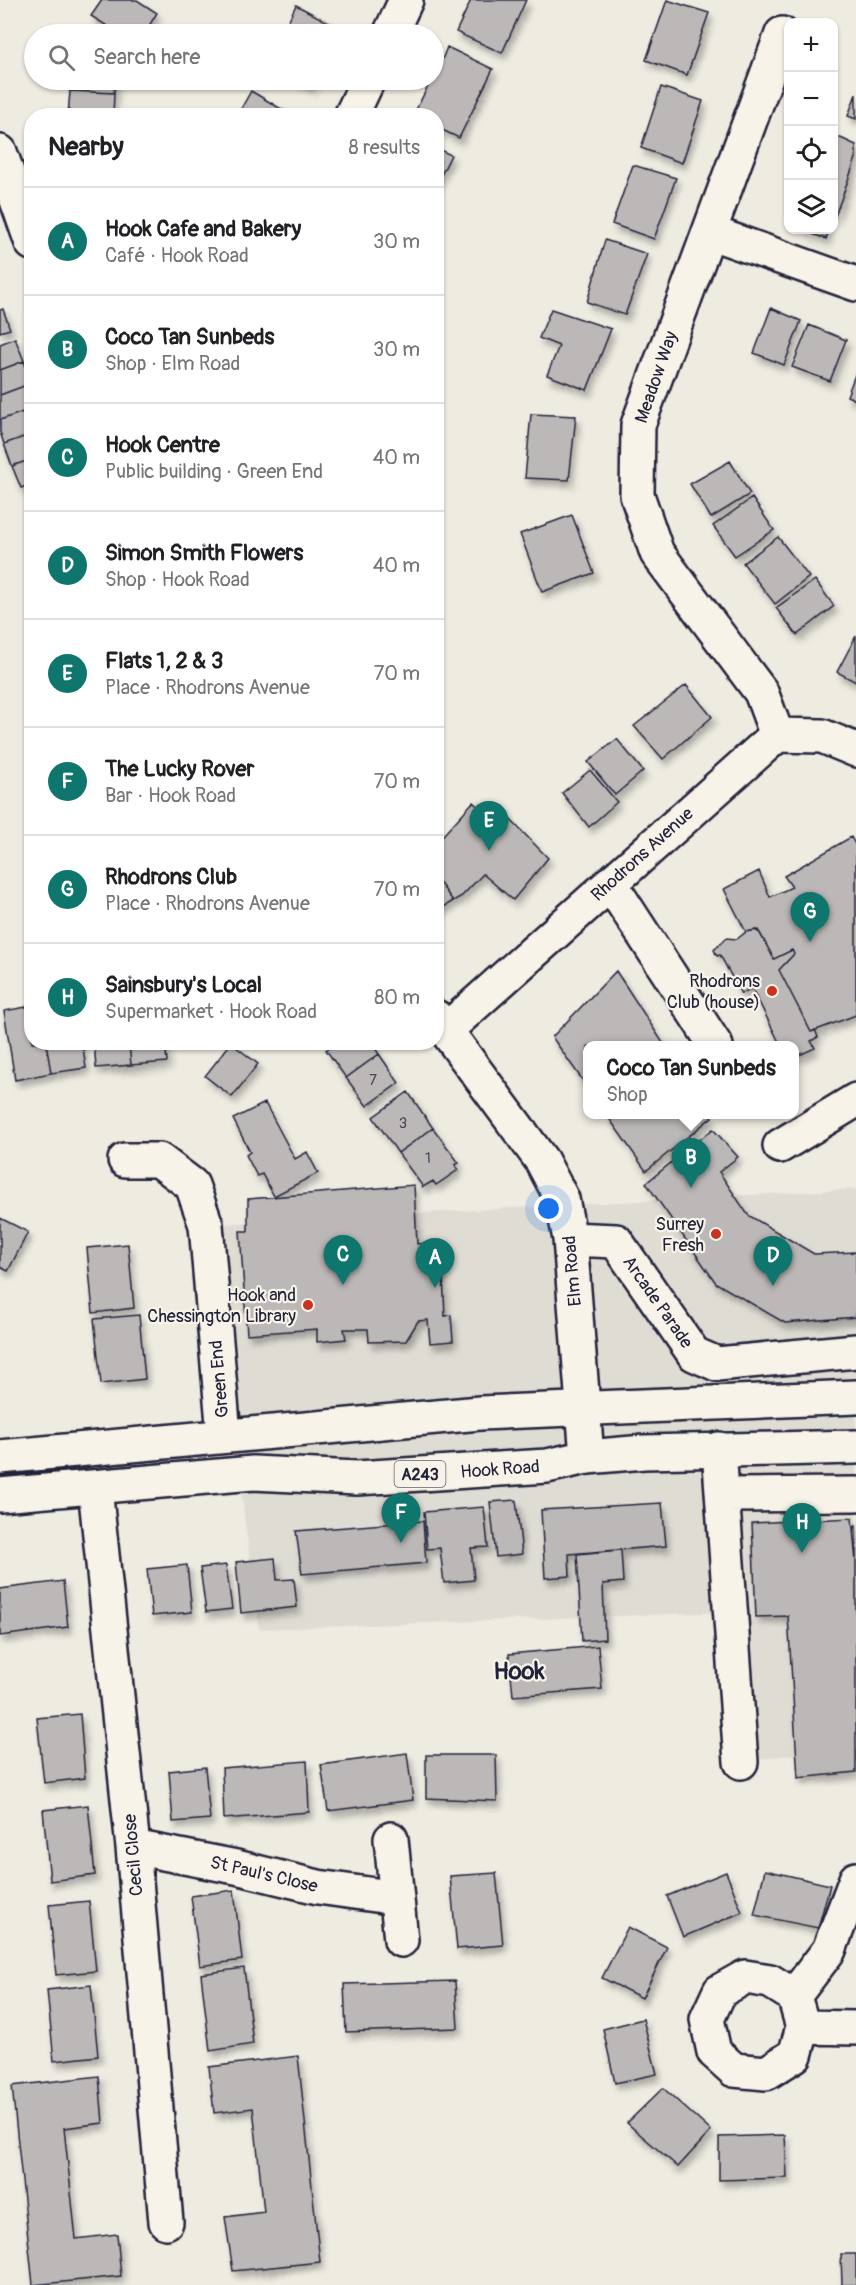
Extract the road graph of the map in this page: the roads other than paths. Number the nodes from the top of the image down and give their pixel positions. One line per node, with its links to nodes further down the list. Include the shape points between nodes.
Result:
1 (406, 0): 2 (main road)
2 (395, 24)
3 (782, 34): 8 (main road, Meadow Way)
4 (363, 90): 5 (main road)
5 (355, 108)
6 (0, 153): 7 (main road)
7 (24, 220)
8 (709, 232): 9 (main road); 10 (main road, Meadow Way, via 638,425 638,495 657,553 761,692)
9 (856, 284)
10 (777, 735): 11 (main road, via 822,736); 12 (main road, Rhodrons Avenue)
11 (856, 750)
12 (610, 883): 13 (main road, Rhodrons Avenue); 15 (main road)
13 (444, 1021)
14 (444, 1027): 19 (main road, Elm Road, via 542,1161 562,1199)
15 (713, 1041)
16 (856, 1100): 17 (main road)
17 (780, 1146)
18 (125, 1160): 23 (main road, Green End, via 159,1160 192,1185 206,1225)
19 (570, 1239): 20 (main road, Arcade Parade, via 616,1241 694,1354 717,1364); 22 (main road, Elm Road)
20 (856, 1351)
21 (856, 1397): 22 (main road)
22 (583, 1407): 23 (main road); 27 (main road, Elm Road)
23 (224, 1435): 26 (main road)
24 (856, 1447): 25 (main road, Hook Road / A243)
25 (719, 1449): 27 (main road, Hook Road / A243); 31 (main road)
26 (0, 1457)
27 (587, 1457): 28 (main road, Hook Road / A243, via 547,1466 381,1477 254,1473)
28 (95, 1488): 30 (main road, Hook Road / A243); 34 (main road, Cecil Close)
29 (856, 1494): 31 (main road)
30 (0, 1495)
31 (724, 1495): 32 (main road)
32 (741, 1762)
33 (391, 1839): 36 (main road)
34 (133, 1847): 36 (main road, St Paul's Close, via 318,1887); 41 (main road, Cecil Close)
35 (856, 1879): 38 (main road, via 830,1950)
36 (397, 1898): 37 (main road)
37 (401, 1940)
38 (794, 1996): 39 (main road); 39 (main road, via 770,1982 745,1977 720,1991 707,2019 714,2052 734,2070 766,2073 795,2055)
39 (803, 2027): 40 (main road)
40 (856, 2028)
41 (166, 2222)

